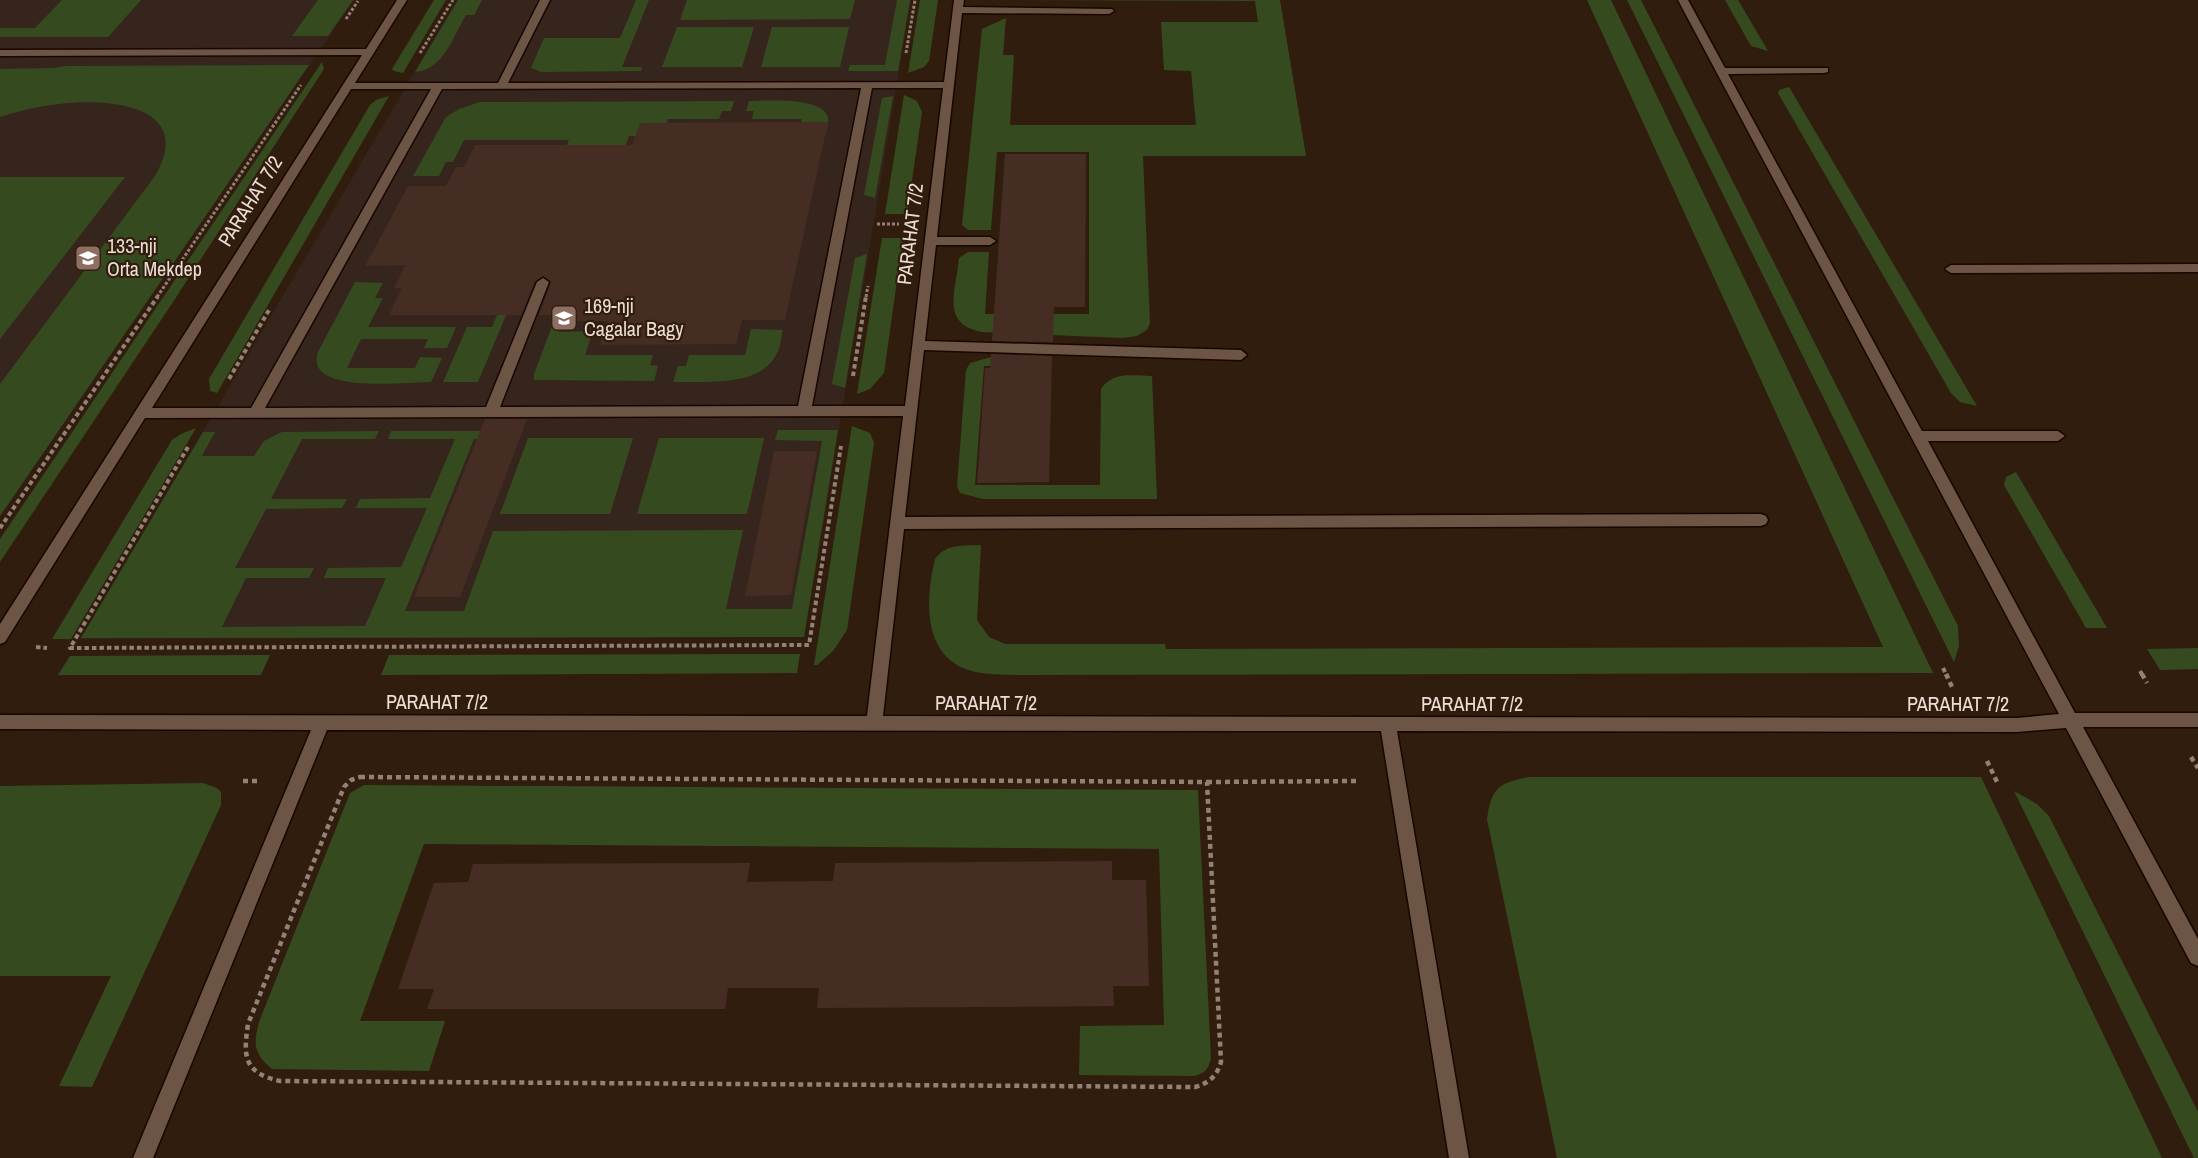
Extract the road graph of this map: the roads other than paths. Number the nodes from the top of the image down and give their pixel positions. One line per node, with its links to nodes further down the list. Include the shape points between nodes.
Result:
1 (402, 0): 6 (street, PARAHAT 7/2)
2 (545, 0): 14 (street)
3 (1683, 0): 9 (street)
4 (958, 5): 5 (street); 11 (street, PARAHAT 7/2)
5 (1109, 11)
6 (369, 52): 7 (street); 12 (street, PARAHAT 7/2)
7 (0, 53)
8 (1824, 70): 9 (street)
9 (1721, 71): 27 (street)
10 (867, 85): 11 (street); 14 (street); 22 (street)
11 (949, 85): 15 (street, PARAHAT 7/2)
12 (348, 86): 13 (street); 25 (street, PARAHAT 7/2)
13 (438, 86): 14 (street); 26 (street)
14 (502, 86)
15 (931, 241): 16 (street); 20 (street, PARAHAT 7/2)
16 (990, 241)
17 (2198, 268): 18 (street)
18 (1951, 269)
19 (543, 282): 24 (street)
20 (918, 346): 21 (street); 23 (street, PARAHAT 7/2)
21 (1241, 355)
22 (804, 411): 23 (street); 24 (street)
23 (910, 411): 30 (street, PARAHAT 7/2)
24 (491, 412): 26 (street)
25 (141, 413): 26 (street); 31 (street, PARAHAT 7/2)
26 (255, 413)
27 (1918, 436): 28 (street); 32 (street)
28 (2058, 436)
29 (1761, 520): 30 (street)
30 (897, 523): 36 (street, PARAHAT 7/2)
31 (0, 637)
32 (2071, 720): 33 (street, PARAHAT 7/2); 37 (street, PARAHAT 7/2, via 2017,725); 38 (street)
33 (2198, 720)
34 (0, 722): 35 (street, PARAHAT 7/2)
35 (322, 723): 36 (street, PARAHAT 7/2); 39 (street)
36 (874, 723): 37 (street, PARAHAT 7/2)
37 (1388, 725): 40 (street)
38 (2198, 957)
39 (143, 1158)
40 (1459, 1158)

